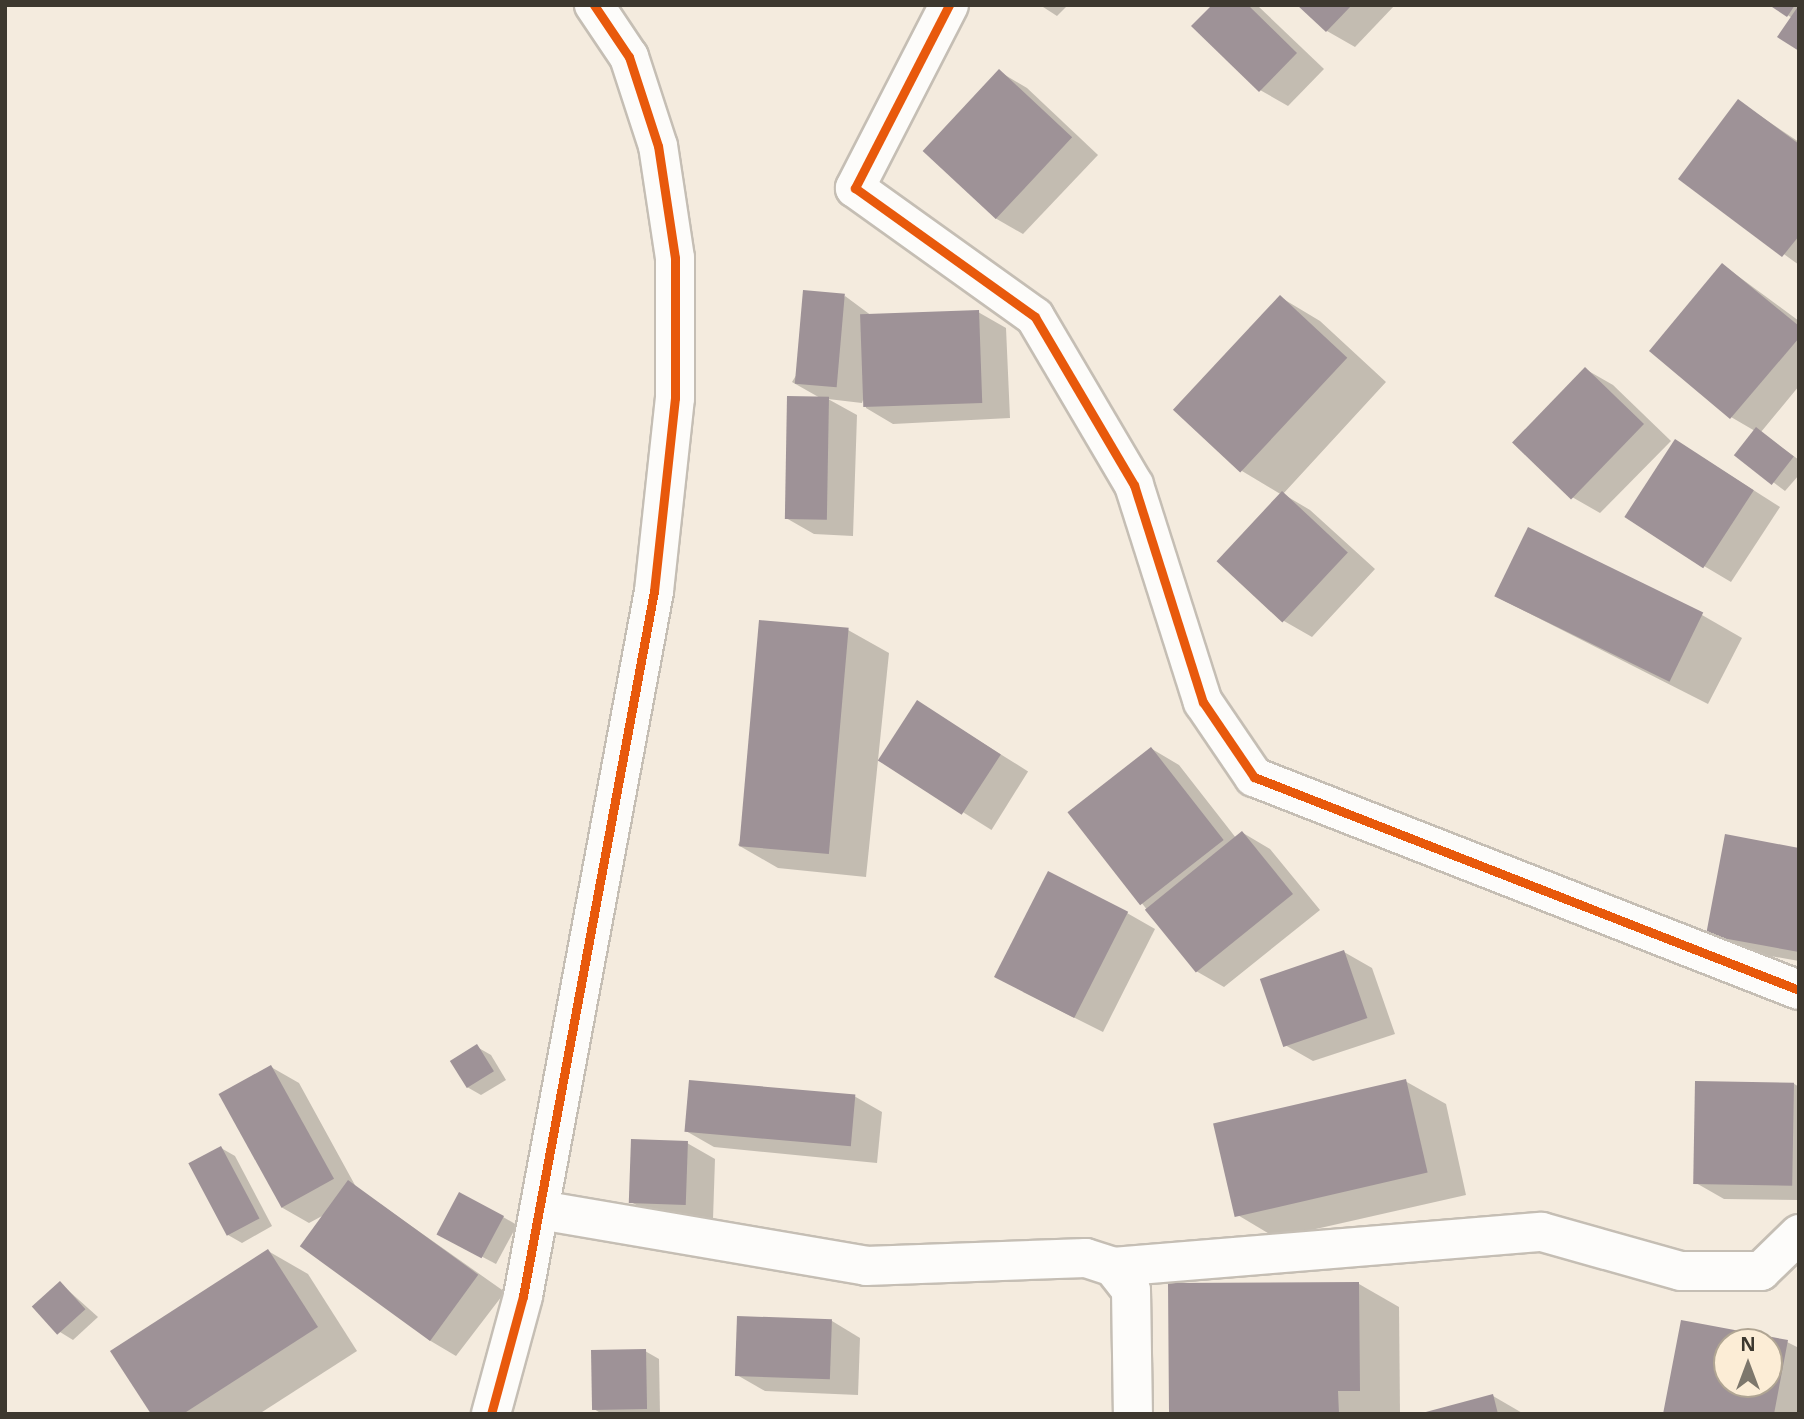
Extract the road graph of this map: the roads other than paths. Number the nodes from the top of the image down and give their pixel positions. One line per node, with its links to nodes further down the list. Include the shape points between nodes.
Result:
1 (594, 5): 4 (street, via 629,57 658,146 674,258 674,398 654,591)
2 (949, 5): 3 (street, via 855,188 1035,317 1134,485 1203,702 1254,777)
3 (1799, 990)
4 (540, 1210): 6 (street, via 866,1266 1086,1258); 7 (street, via 523,1296)
5 (1799, 1234): 6 (street, via 1761,1271 1681,1271 1542,1232)
6 (1113, 1267): 8 (street, via 1131,1290)
7 (491, 1414)
8 (1133, 1414)

